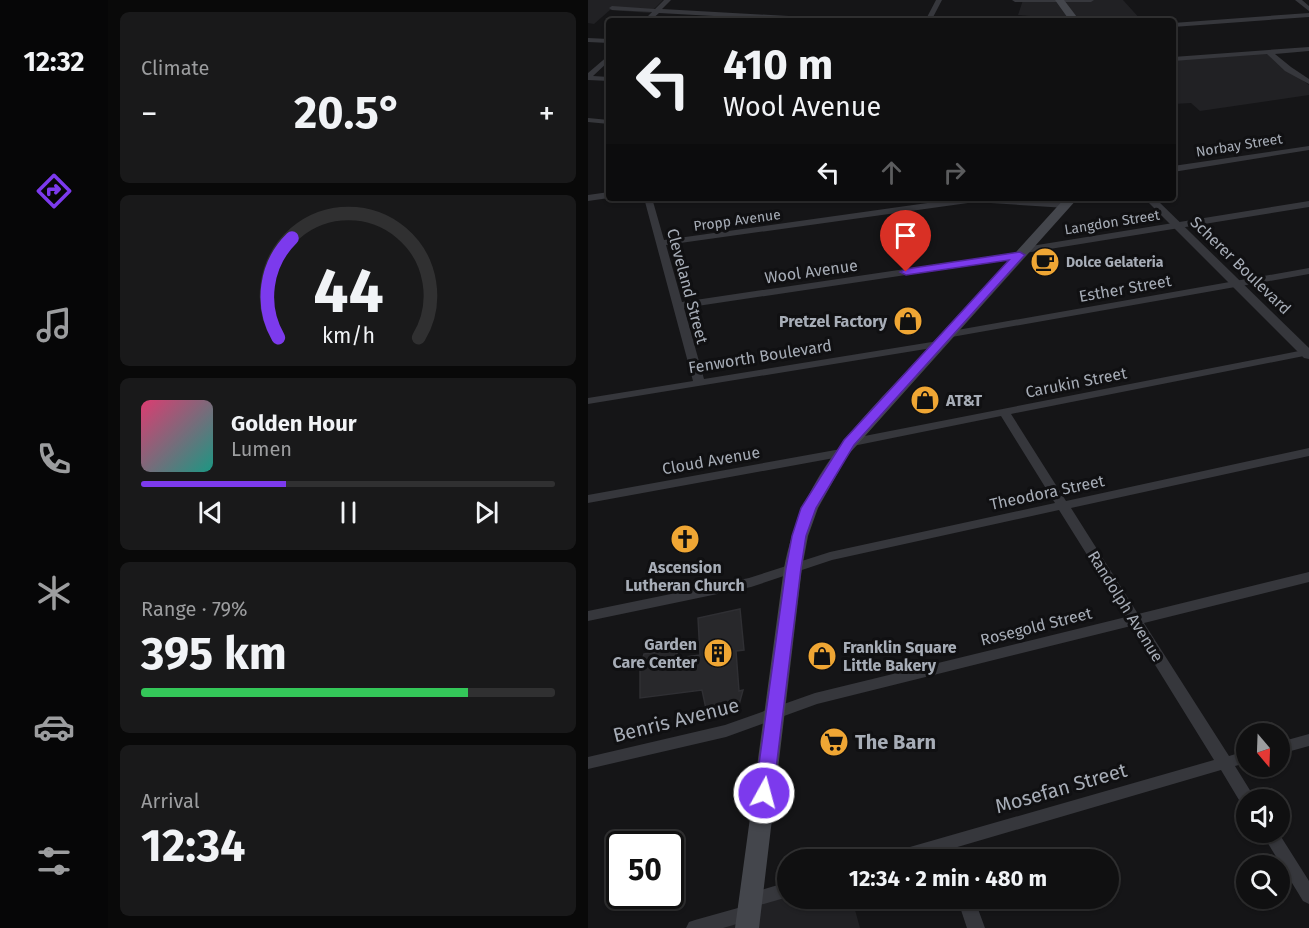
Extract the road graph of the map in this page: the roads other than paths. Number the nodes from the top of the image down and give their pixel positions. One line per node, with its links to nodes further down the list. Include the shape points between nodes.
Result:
1 (668, 0): 9 (street)
2 (939, 0): 13 (street)
3 (1015, 0): 6 (street)
4 (1091, 0): 6 (street)
5 (1298, 0): 8 (street)
6 (1060, 1): 14 (main road)
7 (612, 8): 9 (street)
8 (1309, 9)
9 (657, 11): 11 (street); 12 (street)
10 (1309, 15): 15 (street)
11 (649, 18)
12 (787, 18)
13 (930, 18)
14 (1073, 18)
15 (1176, 25)
16 (588, 40): 17 (street)
17 (606, 41)
18 (1309, 49): 19 (street)
19 (1269, 52): 20 (street); 24 (street)
20 (1176, 59)
21 (606, 60): 22 (street)
22 (588, 77): 23 (street)
23 (606, 79)
24 (1309, 82)
25 (588, 120): 26 (street)
26 (606, 122)
27 (1309, 148): 28 (street, Norbay Street)
28 (1176, 169)
29 (606, 195): 30 (street)
30 (588, 198)
31 (649, 201): 37 (street, Cleveland Street)
32 (961, 201): 37 (street, Propp Avenue)
33 (1069, 201): 38 (main road)
34 (1152, 201): 36 (street, Scherer Boulevard)
35 (1309, 204): 36 (street, Langdon Street)
36 (1177, 226): 38 (street, Langdon Street); 40 (street, Scherer Boulevard)
37 (661, 243): 41 (street, Cleveland Street)
38 (1022, 253): 41 (street, Wool Avenue); 42 (main road)
39 (1309, 271): 40 (street, Esther Street)
40 (1237, 284): 42 (street, Esther Street); 43 (street, Scherer Boulevard)
41 (678, 306): 44 (street, Cleveland Street)
42 (942, 339): 44 (street, Fenworth Boulevard); 47 (main road)
43 (1308, 353): 46 (street, Carukin Street)
44 (699, 382): 45 (street, Fenworth Boulevard)
45 (588, 401)
46 (1004, 412): 47 (street, Carukin Street); 50 (street, Randolph Avenue)
47 (845, 448): 49 (street, Cloud Avenue); 51 (main road, via 808,508)
48 (1309, 452): 50 (street, Theodora Street)
49 (588, 499)
50 (1063, 505): 51 (street, Theodora Street, via 830,556); 54 (street, Randolph Avenue)
51 (794, 568): 53 (street, Theodora Street, via 751,582); 55 (main road)
52 (1309, 577): 54 (street, Rosegold Street)
53 (588, 616)
54 (1135, 620): 55 (street, Rosegold Street, via 815,699); 60 (street, Randolph Avenue)
55 (774, 714): 59 (street, Benris Avenue, via 726,730); 67 (main road)
56 (1309, 740): 57 (street)
57 (1290, 745)
58 (1236, 760): 60 (street, Mosefan Street)
59 (588, 763)
60 (1226, 763): 61 (street, Randolph Avenue); 63 (street, Mosefan Street)
61 (1241, 789)
62 (1276, 843): 65 (street)
63 (953, 849)
64 (777, 896): 67 (street)
65 (1309, 896)
66 (969, 909): 69 (street)
67 (748, 914): 68 (street)
68 (695, 928)
69 (976, 928)

